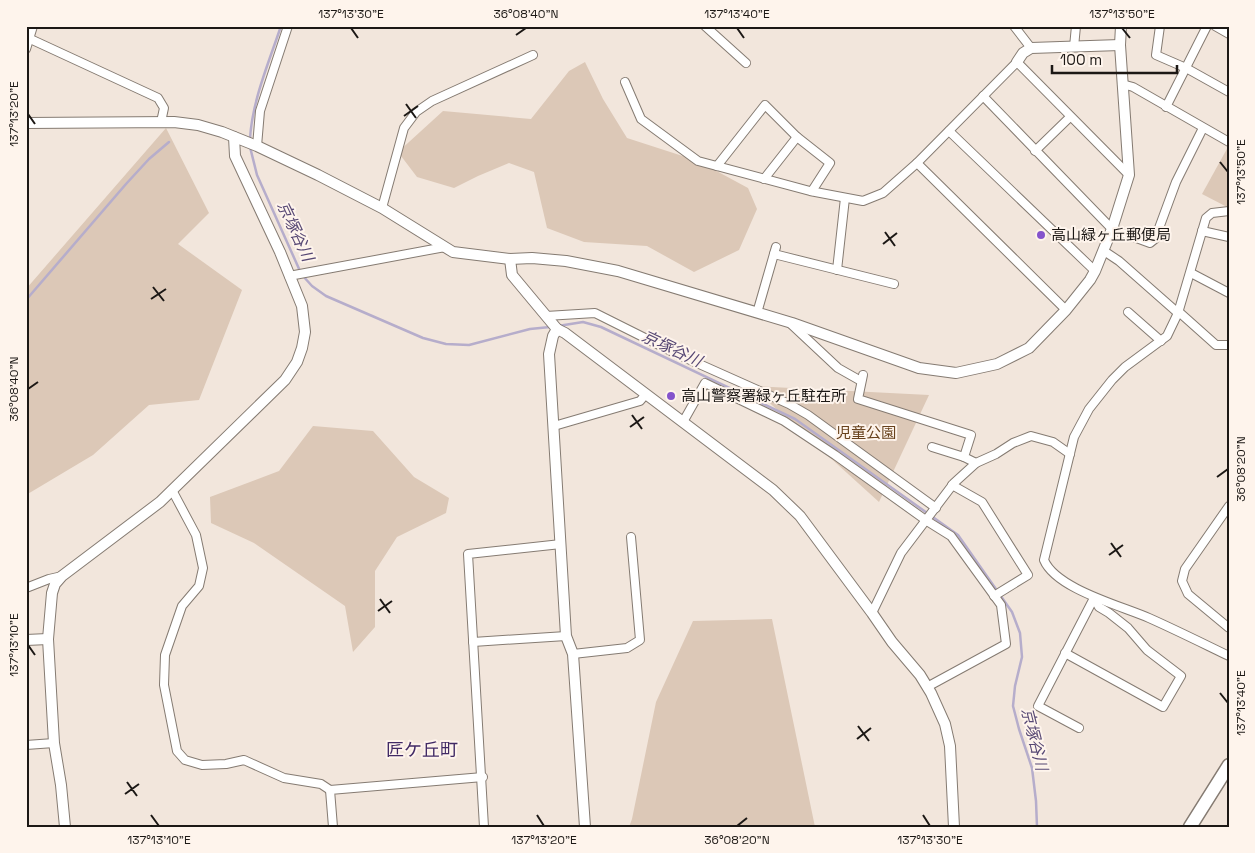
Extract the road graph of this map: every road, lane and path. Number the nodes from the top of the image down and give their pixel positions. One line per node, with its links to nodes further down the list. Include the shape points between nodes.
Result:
1 (33, 26): 13 (street)
2 (288, 26): 35 (street, via 260,111)
3 (704, 26): 20 (street)
4 (1014, 26): 11 (street)
5 (1028, 26): 11 (street)
6 (1076, 26): 15 (street)
7 (1121, 26): 14 (street)
8 (1160, 26): 21 (street, via 1156,55)
9 (1207, 26): 21 (street)
10 (1215, 26): 12 (street)
11 (1021, 34): 16 (street)
12 (1229, 34)
13 (28, 38): 17 (street); 28 (street, via 158,98 164,108)
14 (1120, 45): 15 (street); 23 (street)
15 (1074, 47): 16 (street)
16 (1031, 48): 19 (street)
17 (26, 49)
18 (533, 55): 43 (street, via 432,101 416,112 404,128)
19 (1017, 62): 25 (street); 27 (street)
20 (746, 63)
21 (1186, 68): 24 (street); 26 (street)
22 (624, 82): 38 (street, via 641,119 698,162)
23 (1122, 84): 26 (street); 39 (street)
24 (1229, 92)
25 (983, 96): 31 (street); 36 (street)
26 (1166, 106): 30 (street)
27 (1070, 116): 36 (street); 39 (street)
28 (161, 122): 29 (street); 33 (street, via 198,125)
29 (26, 123)
30 (1203, 128): 34 (street); 45 (street, via 1176,182 1155,239 1150,243)
31 (948, 131): 37 (street); 52 (street)
32 (797, 138): 38 (street, via 766,105); 40 (street); 41 (street, via 830,163)
33 (238, 139): 35 (street); 54 (street, via 235,156)
34 (1229, 142)
35 (254, 146): 43 (street)
36 (1035, 151): 45 (street)
37 (917, 163): 42 (street, via 883,193 863,201); 57 (street)
38 (717, 166): 40 (street)
39 (1129, 176): 45 (street)
40 (764, 179): 41 (street)
41 (812, 191): 42 (street)
42 (844, 198): 51 (street)
43 (382, 208): 48 (street)
44 (1229, 211): 46 (street, via 1208,215)
45 (1112, 229): 49 (street)
46 (1202, 231): 47 (street); 53 (street)
47 (1229, 237)
48 (445, 247): 50 (street, via 458,253); 54 (street)
49 (1104, 251): 52 (street); 60 (street)
50 (510, 259): 59 (street, via 566,261 618,271); 61 (street, via 512,275)
51 (837, 270): 55 (street); 59 (street, via 775,250)
52 (1095, 271): 57 (street)
53 (1191, 273): 56 (street); 60 (street)
54 (290, 276): 74 (street, via 302,306 304,332 297,362 285,380)
55 (894, 284)
56 (1229, 293)
57 (1066, 310): 62 (street, via 1029,348 997,364 956,373 919,368)
58 (1128, 312): 64 (street)
59 (758, 313): 62 (street)
60 (1179, 313): 64 (street); 65 (street, via 1216,345)
61 (548, 317): 63 (street); 76 (street, via 596,313 788,404 808,415)
62 (789, 322): 71 (street, via 838,368 862,378 858,399 971,435)
63 (558, 333): 66 (street); 68 (street, via 549,354)
64 (1161, 342): 70 (street, via 1125,367 1089,409 1076,431)
65 (1229, 345)
66 (646, 394): 67 (street); 68 (street, via 640,401)
67 (682, 422): 77 (street, via 705,383 784,421); 84 (street, via 789,504)
68 (554, 426): 79 (street)
69 (932, 447): 71 (street)
70 (1070, 454): 72 (street, via 1053,442 1032,436); 83 (street, via 1044,560 1051,572)
71 (964, 457): 72 (street)
72 (976, 464): 73 (street)
73 (952, 486): 76 (street); 82 (street, via 982,502 1028,575)
74 (172, 490): 80 (street); 99 (street, via 196,535 203,568 199,586 182,606 165,655 164,685 177,751 185,760 202,765 244,760 284,778 321,784)
75 (1229, 506): 85 (street, via 1182,576 1188,594)
76 (936, 509): 77 (street)
77 (928, 519): 82 (street, via 951,536); 84 (street, via 901,553)
78 (631, 537): 91 (street, via 640,640 627,648)
79 (561, 544): 86 (street); 89 (street, via 468,554)
80 (62, 576): 81 (street); 87 (street, via 52,593)
81 (26, 588)
82 (994, 596): 93 (street, via 1001,605 1006,644)
83 (1094, 598): 90 (street); 90 (street, via 1099,607 1109,612 1147,650 1181,676 1164,707); 92 (street, via 1147,618)
84 (872, 612): 93 (street)
85 (1229, 628)
86 (566, 636): 89 (street); 91 (street)
87 (48, 639): 88 (street); 95 (street)
88 (26, 640)
89 (473, 642): 98 (street)
90 (1066, 653): 94 (street, via 1038,706)
91 (573, 654): 104 (street)
92 (1229, 656)
93 (927, 687): 105 (street, via 945,724 950,746)
94 (1079, 728)
95 (54, 743): 96 (street); 101 (street)
96 (26, 745)
97 (1229, 764): 100 (highway)
98 (482, 777): 99 (street); 103 (street)
99 (330, 790): 102 (street)
100 (1194, 825)
101 (65, 827)
102 (333, 827)
103 (484, 827)
104 (586, 827)
105 (954, 827)

